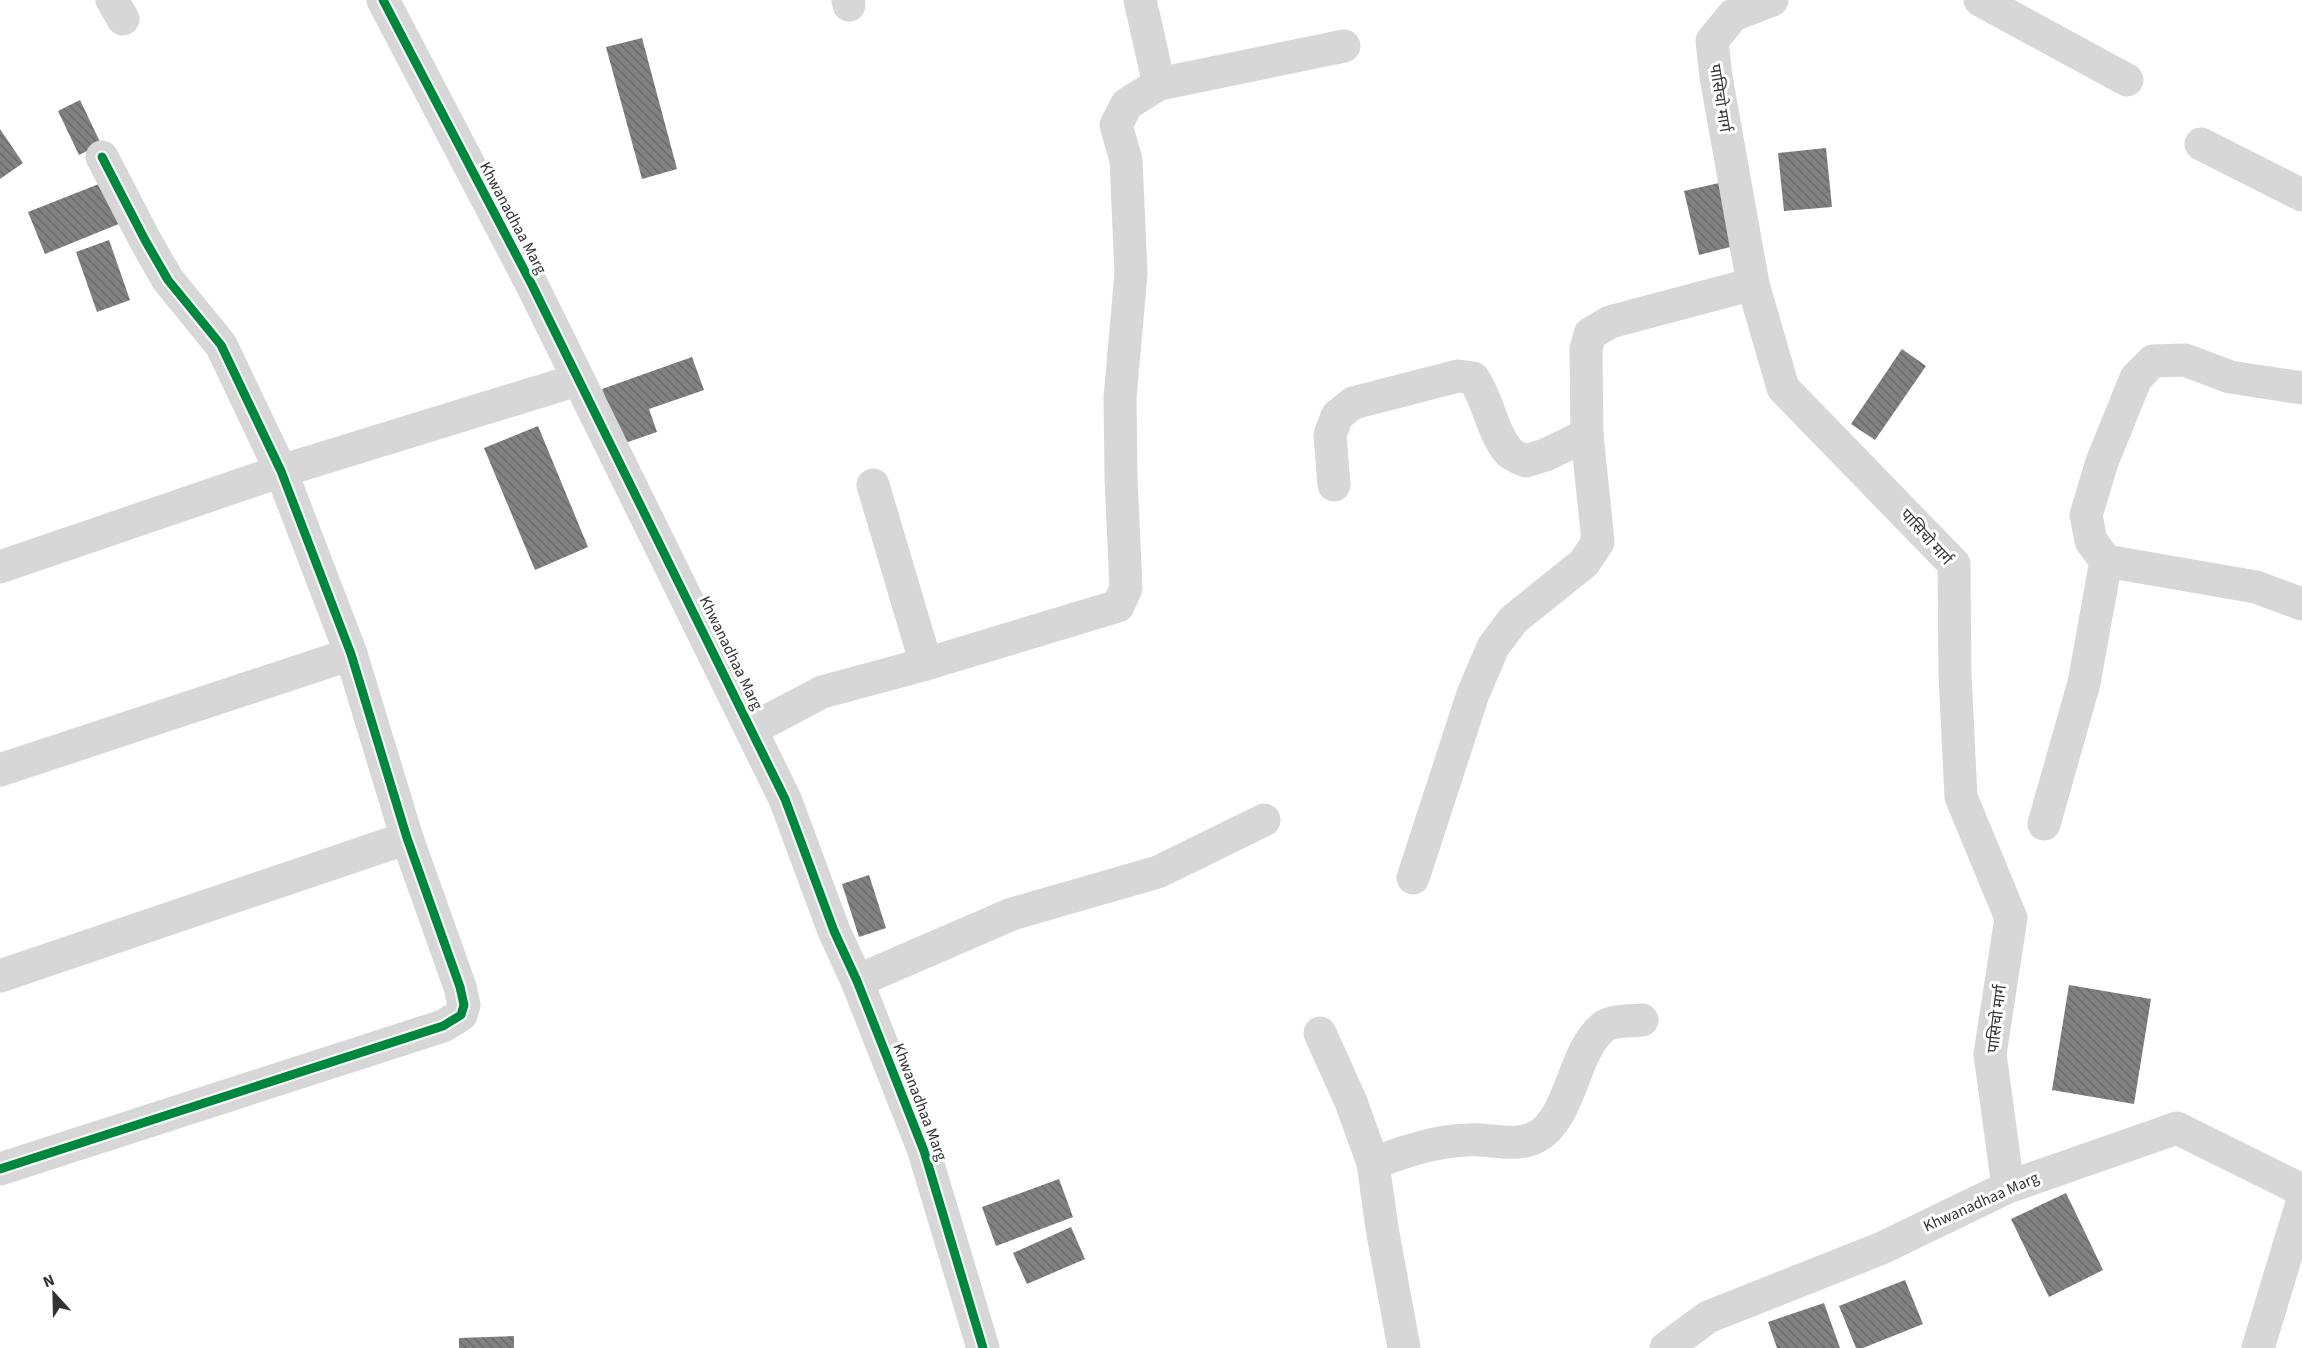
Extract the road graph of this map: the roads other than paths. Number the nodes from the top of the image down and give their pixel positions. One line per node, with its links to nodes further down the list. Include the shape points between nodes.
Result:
1 (384, 0): 12 (street, Khwanadhaa Marg)
2 (1140, 0): 7 (street)
3 (1772, 0): 11 (street, पासिचो मार्ग, via 1733,15 1712,41)
4 (1980, 0): 6 (street)
5 (1344, 46): 7 (street)
6 (2127, 80)
7 (1159, 84): 22 (street, via 1127,104 1116,125 1126,160 1131,273 1120,398 1126,588 1118,606)
8 (2201, 144): 10 (street)
9 (102, 157): 15 (street, via 168,280 221,345)
10 (2302, 195)
11 (1753, 284): 14 (street, via 1610,322 1590,334 1586,349); 35 (street, पासिचो मार्ग, via 1783,388 1954,564 1961,797 2011,918 1990,1054)
12 (577, 380): 15 (street); 23 (street, Khwanadhaa Marg)
13 (2302, 388): 18 (street, via 2230,377 2185,360 2153,361 2136,378 2102,462 2086,516 2091,541)
14 (1587, 435): 17 (street, via 1526,460 1510,454 1483,392 1473,378 1458,376 1353,403 1337,416 1330,435); 28 (street, via 1598,542 1584,563 1513,620 1493,647 1473,694)
15 (281, 471): 19 (street); 21 (street)
16 (873, 485): 22 (street)
17 (1334, 485)
18 (2106, 561): 20 (street, via 2256,587); 26 (street, via 2084,683)
19 (0, 567)
20 (2302, 603)
21 (351, 654): 24 (street); 27 (street)
22 (926, 664): 23 (street, via 822,692)
23 (752, 729): 30 (street, Khwanadhaa Marg, via 785,799)
24 (0, 770)
25 (1264, 820): 30 (street, via 1158,872 1012,914)
26 (2044, 824)
27 (407, 838): 29 (street); 34 (street, via 460,987 464,1005 461,1015 443,1026)
28 (1413, 878)
29 (0, 976)
30 (857, 981): 38 (street, Khwanadhaa Marg, via 924,1151)
31 (1642, 1020): 33 (street, via 1602,1027 1551,1125 1536,1138 1420,1146)
32 (1320, 1034): 33 (street)
33 (1373, 1163): 39 (street)
34 (0, 1169)
35 (2008, 1187): 36 (street, Khwanadhaa Marg, via 2176,1128); 40 (street, Khwanadhaa Marg, via 1882,1248 1708,1317)
36 (2302, 1190)
37 (2302, 1203): 41 (street)
38 (983, 1348)
39 (1404, 1348)
40 (1666, 1348)
41 (2258, 1348)

